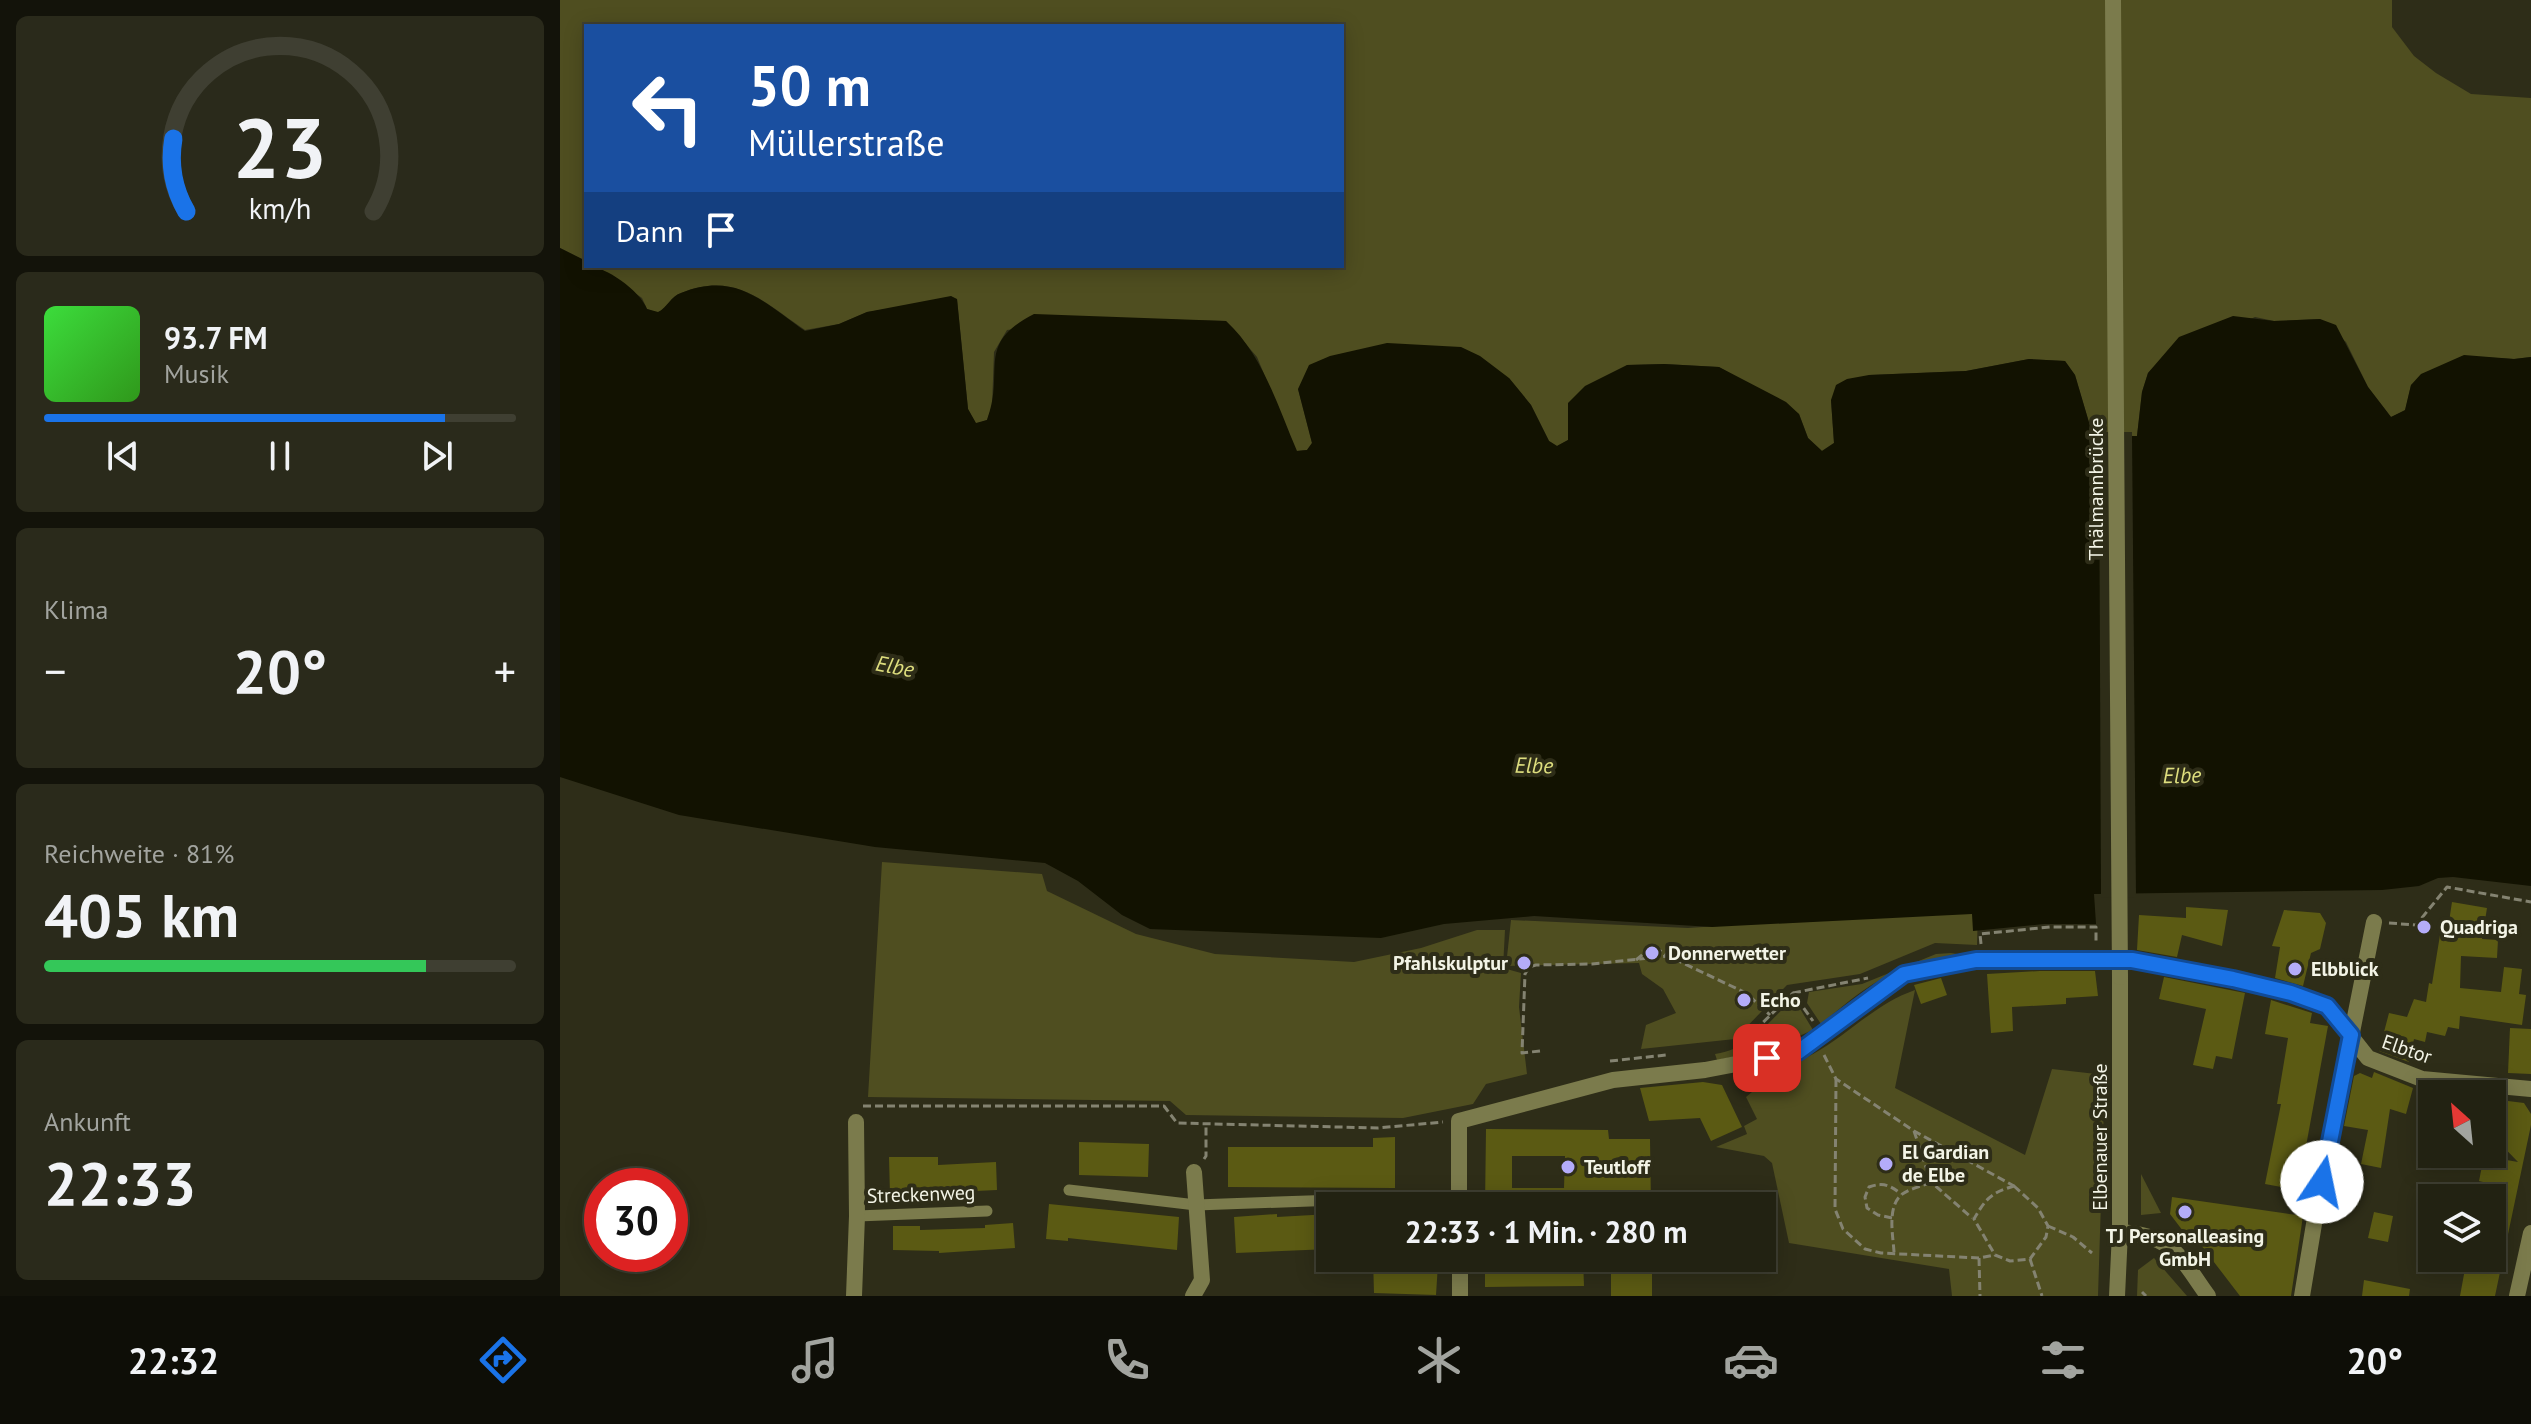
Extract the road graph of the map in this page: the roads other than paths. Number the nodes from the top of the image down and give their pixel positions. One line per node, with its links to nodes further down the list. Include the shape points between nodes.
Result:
1 (2113, 0): 3 (street, Thälmannbrücke, bridge)
2 (2374, 922): 4 (street)
3 (2120, 977): 14 (street, Elbenauer Straße)
4 (2351, 1035): 5 (street, Elbtor, via 2368,1058 2422,1079); 9 (street, Elbtor, via 2327,1006 2291,993 2132,960 1976,960 1904,974 1798,1052 1613,1080 1459,1121); 22 (street)
5 (2529, 1089)
6 (856, 1122): 13 (street, Streckenweg)
7 (1194, 1172): 11 (street)
8 (1069, 1190): 11 (lane)
9 (1459, 1192)
10 (1316, 1201): 11 (lane)
11 (1196, 1205): 18 (street, via 1202,1280)
12 (987, 1211): 13 (lane, Streckenweg)
13 (857, 1216): 17 (street, Streckenweg)
14 (2120, 1232): 20 (street, Elbenauer Straße); 21 (street, via 2143,1233 2174,1249)
15 (2531, 1233): 23 (street)
16 (1460, 1272): 19 (street)
17 (854, 1296)
18 (1193, 1296)
19 (1460, 1296)
20 (2117, 1296)
21 (2208, 1296)
22 (2302, 1296)
23 (2517, 1296)

